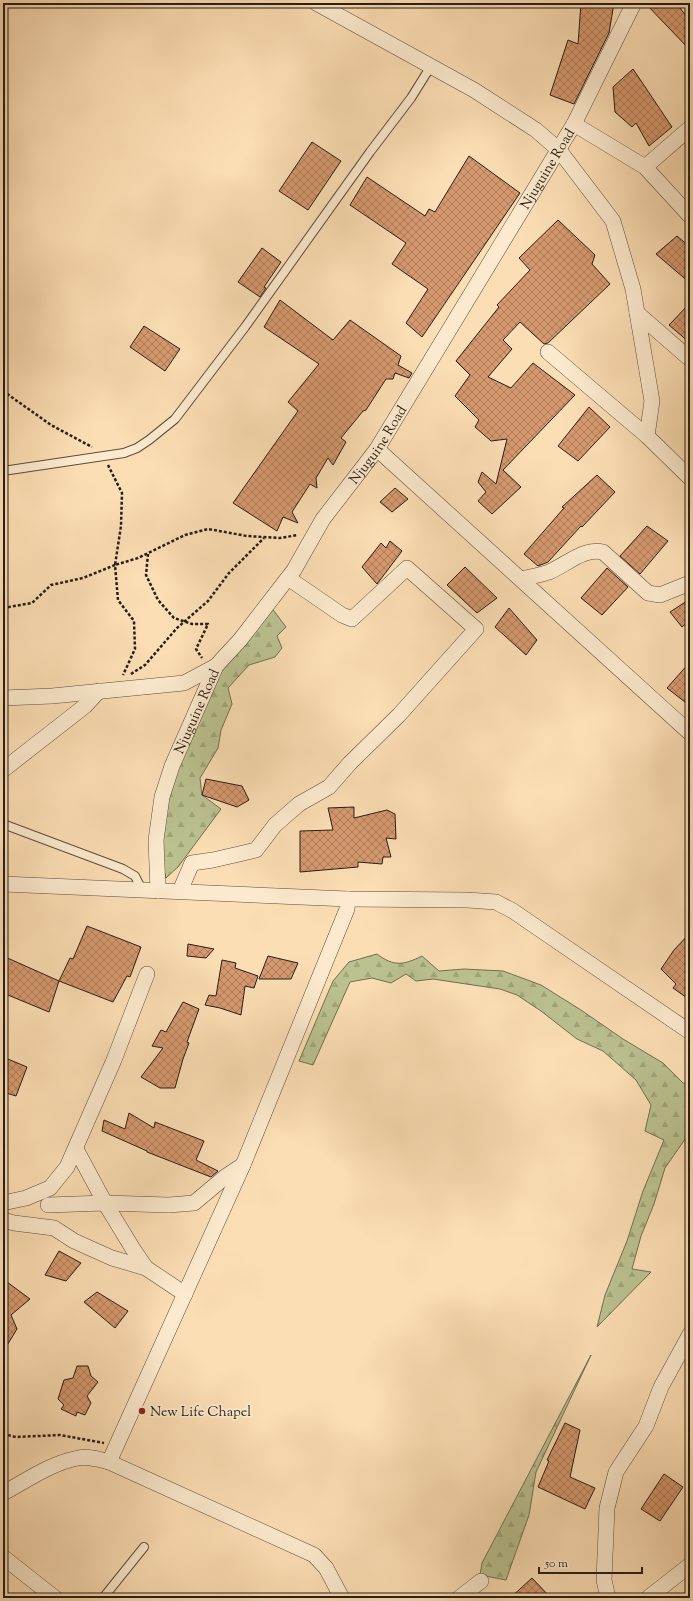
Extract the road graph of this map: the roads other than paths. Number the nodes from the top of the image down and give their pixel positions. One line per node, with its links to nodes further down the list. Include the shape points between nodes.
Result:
1 (316, 3): 3 (street)
2 (634, 3): 4 (street, Njuguine Road)
3 (430, 66): 6 (street, via 474,90 536,130); 14 (lane, via 411,98 175,419 137,448 124,453)
4 (574, 124): 6 (street, Njuguine Road); 7 (street)
5 (690, 128): 7 (street)
6 (559, 150): 9 (street, via 612,221 633,289); 13 (street, Njuguine Road)
7 (645, 167): 8 (street)
8 (690, 216)
9 (637, 314): 11 (street); 12 (street, via 652,401)
10 (548, 352): 12 (street)
11 (690, 359)
12 (647, 436): 15 (street)
13 (377, 449): 16 (street, Njuguine Road, via 323,519); 17 (street)
14 (3, 471)
15 (690, 478)
16 (288, 578): 19 (street, Njuguine Road, via 240,640); 28 (street, via 342,615 352,619 407,568 476,629 399,715 329,787 299,804 275,826 256,850 192,863)
17 (521, 579): 18 (street, via 549,572 595,550 604,552 648,593 660,595); 22 (street)
18 (690, 583)
19 (213, 668): 20 (street, via 184,683); 27 (street, Njuguine Road, via 172,766 162,797 156,840)
20 (99, 691): 21 (street); 23 (street, via 85,706)
21 (3, 698)
22 (690, 733)
23 (3, 770)
24 (3, 824): 26 (lane, via 124,869 134,876)
25 (3, 884): 26 (street)
26 (142, 890): 27 (street)
27 (158, 891): 28 (street)
28 (180, 891): 29 (street)
29 (348, 899): 31 (street, via 496,902); 33 (street, via 347,910)
30 (147, 974): 32 (street)
31 (690, 1032)
32 (76, 1149): 34 (street, via 67,1167); 36 (street)
33 (243, 1165): 36 (street, via 194,1203); 41 (street)
34 (50, 1188): 35 (street, via 26,1198); 37 (street)
35 (3, 1203)
36 (105, 1203): 37 (street); 40 (street)
37 (48, 1206): 39 (street)
38 (3, 1220): 39 (street)
39 (46, 1227): 40 (street, via 54,1228 74,1241 112,1258)
40 (146, 1268): 41 (street)
41 (185, 1294): 43 (street)
42 (690, 1334): 53 (street, via 661,1387 646,1426 616,1472 606,1508 604,1580)
43 (109, 1462): 44 (street, via 94,1458 78,1458 62,1463); 51 (street, via 314,1554 326,1568)
44 (3, 1493)
45 (144, 1547): 50 (lane)
46 (3, 1557): 49 (street)
47 (690, 1565): 54 (street)
48 (481, 1581): 52 (street)
49 (55, 1598)
50 (103, 1598)
51 (342, 1598)
52 (459, 1598)
53 (608, 1598)
54 (648, 1598)

